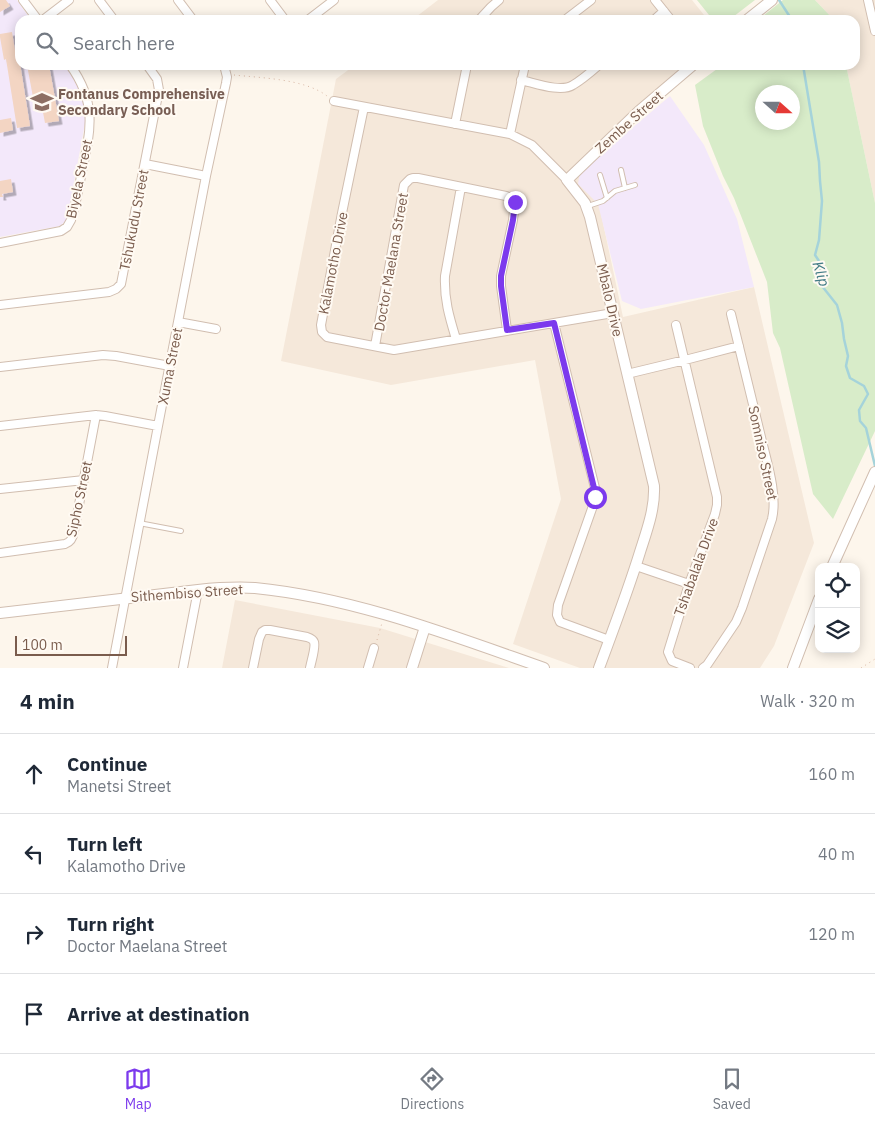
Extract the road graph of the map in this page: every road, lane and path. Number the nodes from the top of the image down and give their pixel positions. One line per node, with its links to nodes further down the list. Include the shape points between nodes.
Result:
1 (23, 0): 14 (street)
2 (69, 0): 15 (street)
3 (99, 0): 16 (street)
4 (178, 0): 17 (street)
5 (270, 0): 18 (street)
6 (334, 0): 19 (street)
7 (499, 0): 20 (street)
8 (591, 0): 21 (street)
9 (655, 0): 13 (street)
10 (772, 0): 24 (street)
11 (868, 0): 12 (street)
12 (873, 8): 25 (street)
13 (664, 11): 22 (street); 23 (street)
14 (34, 15)
15 (50, 15)
16 (110, 15)
17 (189, 15)
18 (281, 15)
19 (314, 15)
20 (484, 15)
21 (572, 15)
22 (660, 15)
23 (667, 15)
24 (753, 15)
25 (875, 31)
26 (74, 70): 49 (street, Biyela Street, via 86,94 90,123 71,220 61,231)
27 (150, 70): 39 (street, Tshukudu Street, via 159,90)
28 (225, 70): 33 (street, Xuma Street)
29 (466, 70): 37 (street)
30 (524, 70): 34 (street)
31 (593, 70): 34 (street, via 566,88)
32 (687, 70): 43 (street, Zembe Street)
33 (226, 74): 35 (path, via 298,84); 42 (street, Xuma Street)
34 (521, 80): 38 (street)
35 (334, 101): 36 (street, Mbalo Drive)
36 (364, 107): 37 (street, Mbalo Drive); 59 (street, Kalamotho Drive, via 321,328 331,339)
37 (455, 124): 38 (street, Mbalo Drive)
38 (510, 134): 43 (street, Mbalo Drive, via 532,145)
39 (144, 164): 42 (street); 50 (street, Tshukudu Street, via 123,279 118,288 109,292)
40 (621, 170): 46 (lane)
41 (600, 175): 47 (lane)
42 (206, 176): 53 (street, Xuma Street)
43 (567, 180): 48 (street, Mbalo Drive)
44 (635, 185): 46 (lane)
45 (462, 187): 57 (street, Doctor Maelana Street, via 506,196 516,204 501,276); 58 (street, via 444,288); 59 (street, Doctor Maelana Street, via 413,178 404,185)
46 (625, 188): 47 (lane)
47 (607, 198): 48 (lane)
48 (586, 206): 51 (street, Mbalo Drive)
49 (0, 243)
50 (0, 305)
51 (613, 313): 54 (street, Kalamotho Drive); 64 (street, Mbalo Drive)
52 (731, 314): 60 (street, Somniso Street)
53 (178, 322): 56 (street); 62 (street, Xuma Street)
54 (554, 323): 57 (street, Kalamotho Drive); 83 (street, via 595,497 557,615 560,622)
55 (676, 326): 61 (street, Tshabalala Drive)
56 (216, 329)
57 (507, 330): 58 (street, Kalamotho Drive)
58 (456, 339): 59 (street, Kalamotho Drive, via 394,350)
59 (375, 346)
60 (739, 346): 61 (street); 95 (street, Somniso Street, via 775,509 736,622)
61 (685, 360): 64 (street); 76 (street, Tshabalala Drive, via 717,497 715,514)
62 (170, 366): 63 (street, via 103,355); 67 (street, Xuma Street)
63 (0, 367)
64 (627, 374): 75 (street, Mbalo Drive, via 655,499)
65 (96, 415): 66 (street); 67 (street); 69 (street, Sipho Street)
66 (0, 426)
67 (158, 426): 71 (street, Xuma Street)
68 (875, 472): 74 (street)
69 (84, 480): 70 (street); 73 (street, Sipho Street, via 73,538 69,543)
70 (0, 488)
71 (139, 523): 72 (lane); 78 (street, Xuma Street)
72 (181, 531)
73 (0, 553)
74 (834, 563)
75 (636, 566): 76 (street); 83 (street, Mbalo Drive)
76 (689, 584): 94 (street, Tshabalala Drive, via 668,652 672,661)
77 (198, 590): 78 (street, Sithembiso Street); 81 (street, Sithembiso Street, via 269,590 316,597); 87 (street)
78 (125, 598): 80 (street, Sithembiso Street); 86 (street, Xuma Street)
79 (816, 608): 96 (street)
80 (0, 613)
81 (384, 615): 82 (street, Sithembiso Street); 84 (path)
82 (425, 627): 91 (street); 92 (street, Sithembiso Street)
83 (609, 640): 93 (street, Mbalo Drive)
84 (374, 648): 90 (street)
85 (875, 659): 97 (path)
86 (112, 668)
87 (182, 668)
88 (253, 668): 89 (street, via 260,635 270,630 312,639 314,648)
89 (310, 668)
90 (368, 668)
91 (412, 668)
92 (544, 668)
93 (599, 668)
94 (690, 668)
95 (703, 668)
96 (793, 668)
97 (861, 668)

